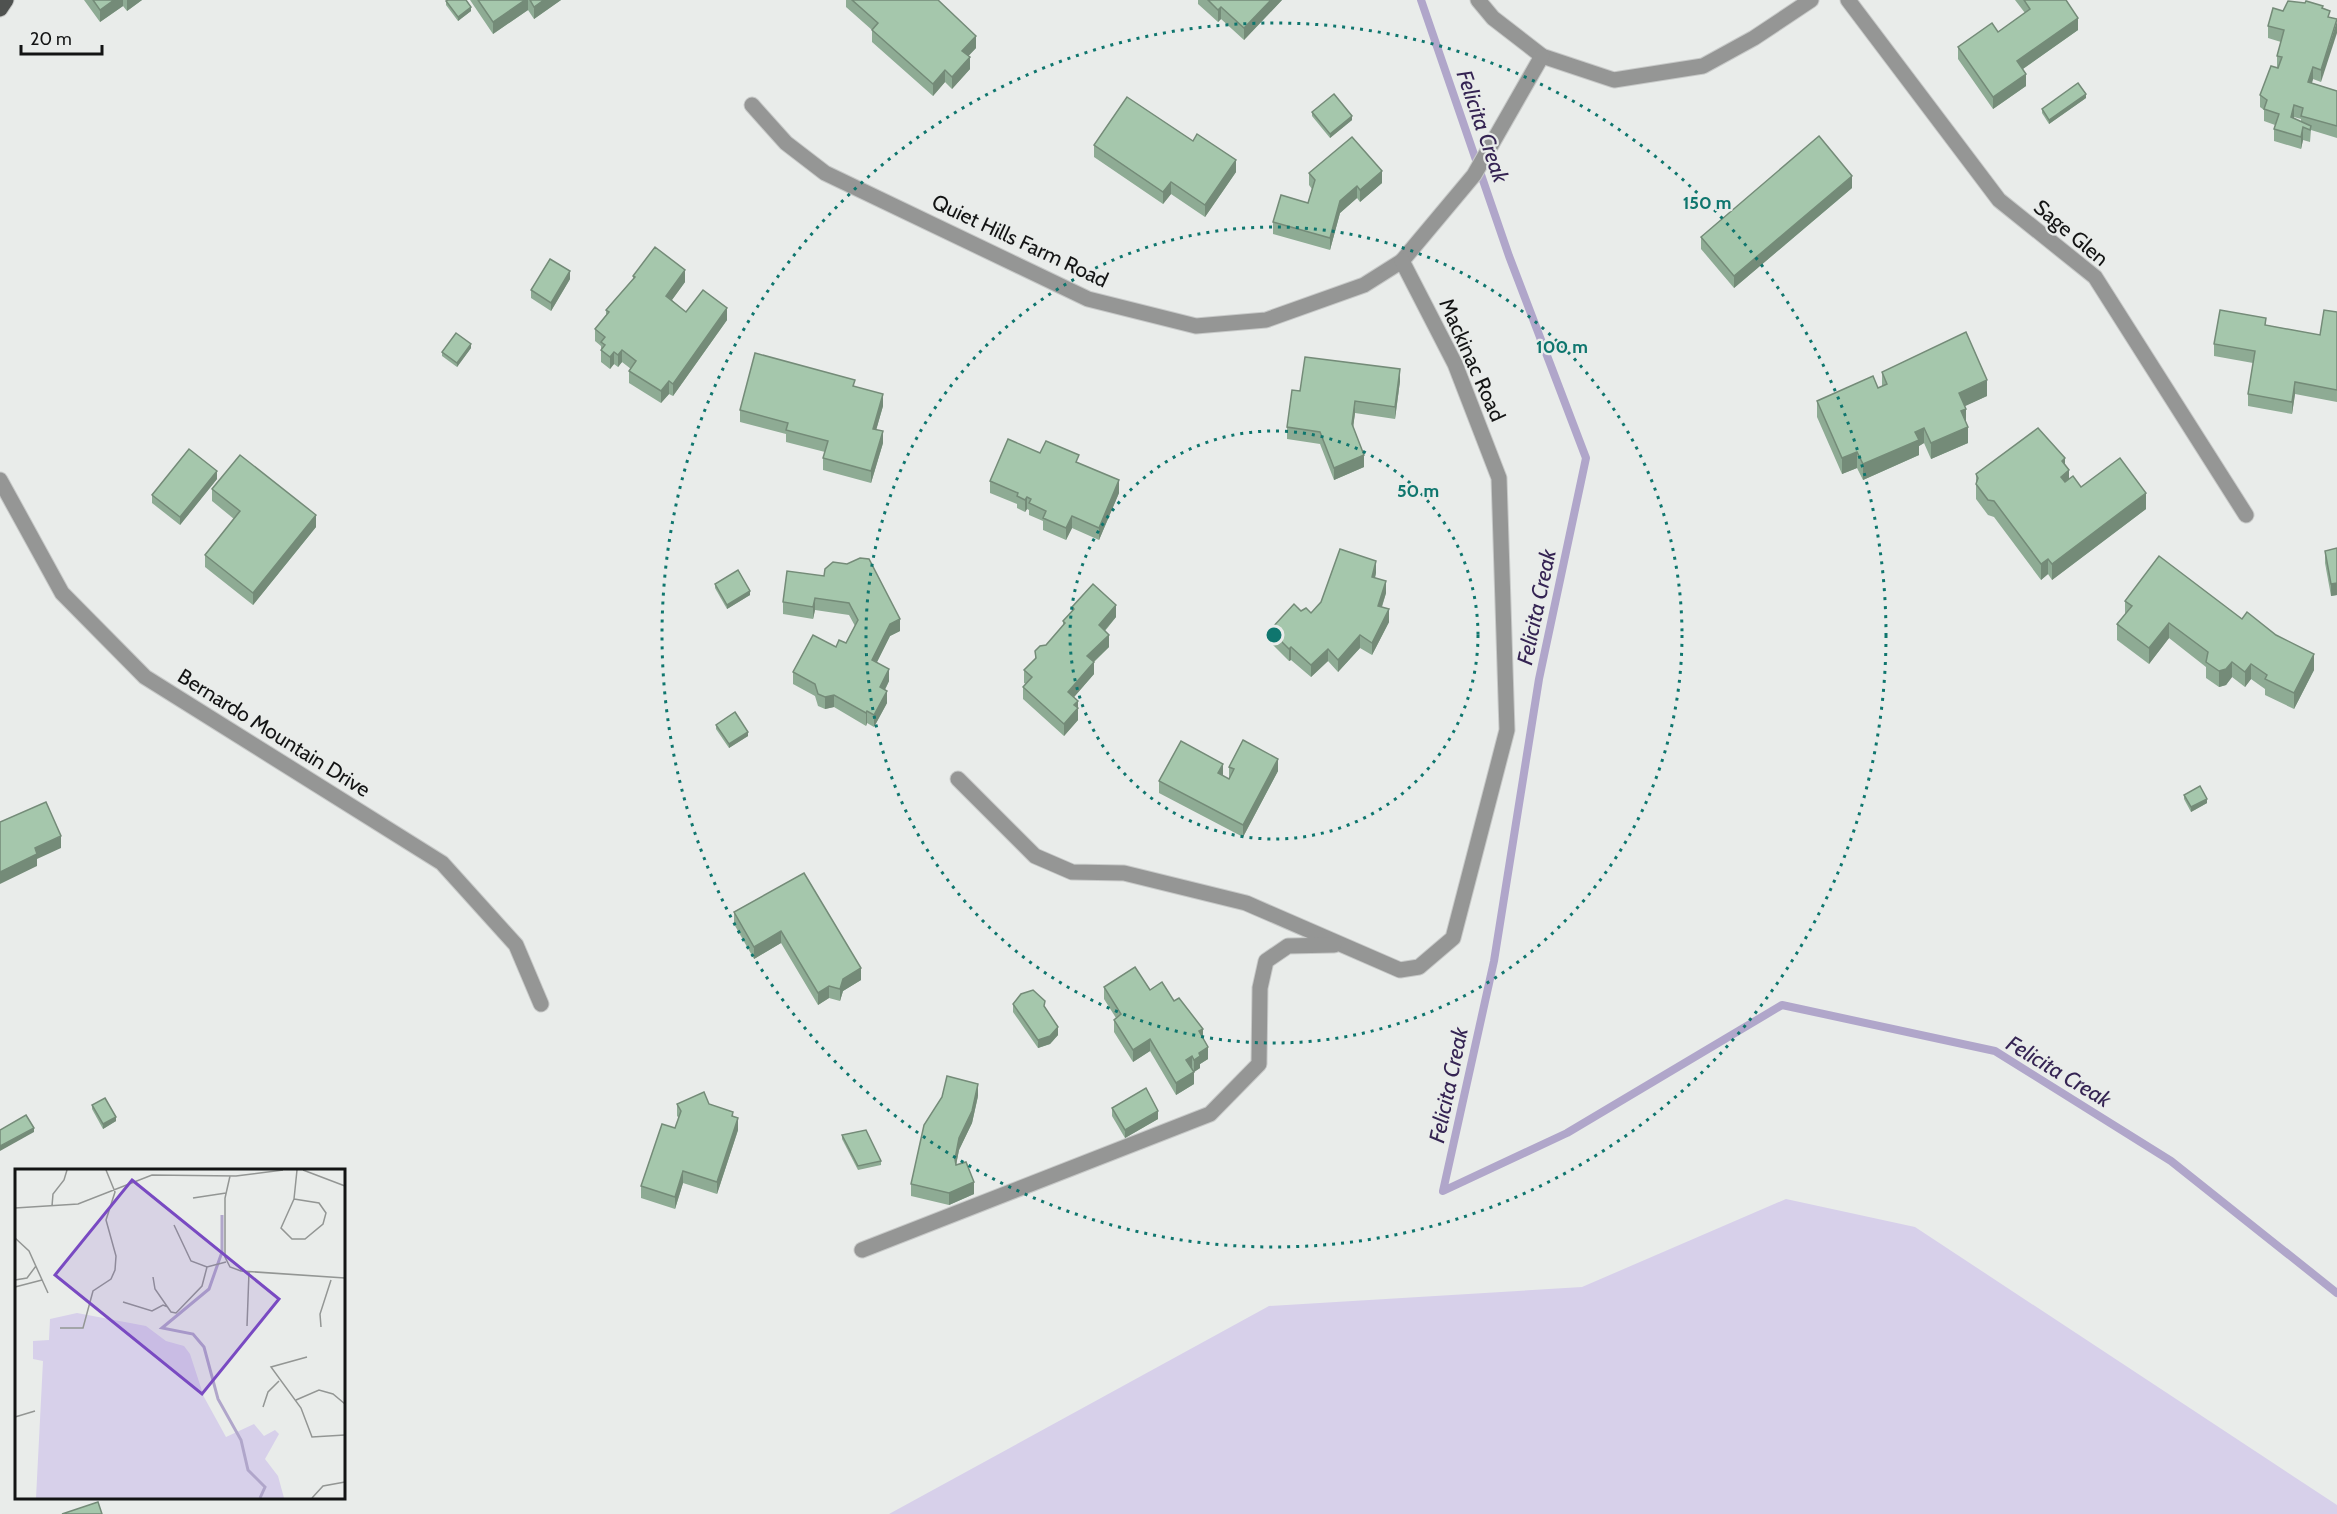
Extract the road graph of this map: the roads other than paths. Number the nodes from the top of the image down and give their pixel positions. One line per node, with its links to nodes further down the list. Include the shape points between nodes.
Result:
1 (6, 0): 5 (main road)
2 (1478, 0): 6 (street, via 1493,18)
3 (1810, 0): 6 (street, via 1703,66 1614,80)
4 (1848, 0): 10 (street, Sage Glen, via 1999,200 2095,277)
5 (0, 9)
6 (1542, 56): 8 (street, Quiet Hills Farm Road, via 1474,176)
7 (752, 105): 8 (street, Quiet Hills Farm Road, via 786,143 825,173 1088,299 1196,326 1266,320 1364,285)
8 (1402, 261): 12 (street, Mackinac Road, via 1455,364 1499,478 1507,730 1453,938 1419,967 1400,970)
9 (0, 480): 13 (street, Bernardo Mountain Drive, via 62,593 145,677 442,863 516,945)
10 (2246, 515)
11 (958, 779): 12 (street, Mackinac Road, via 1035,856 1072,872 1124,873 1246,903)
12 (1340, 945): 14 (street, via 1288,946 1266,961 1260,988 1259,1065 1210,1114)
13 (541, 1004)
14 (862, 1250)

